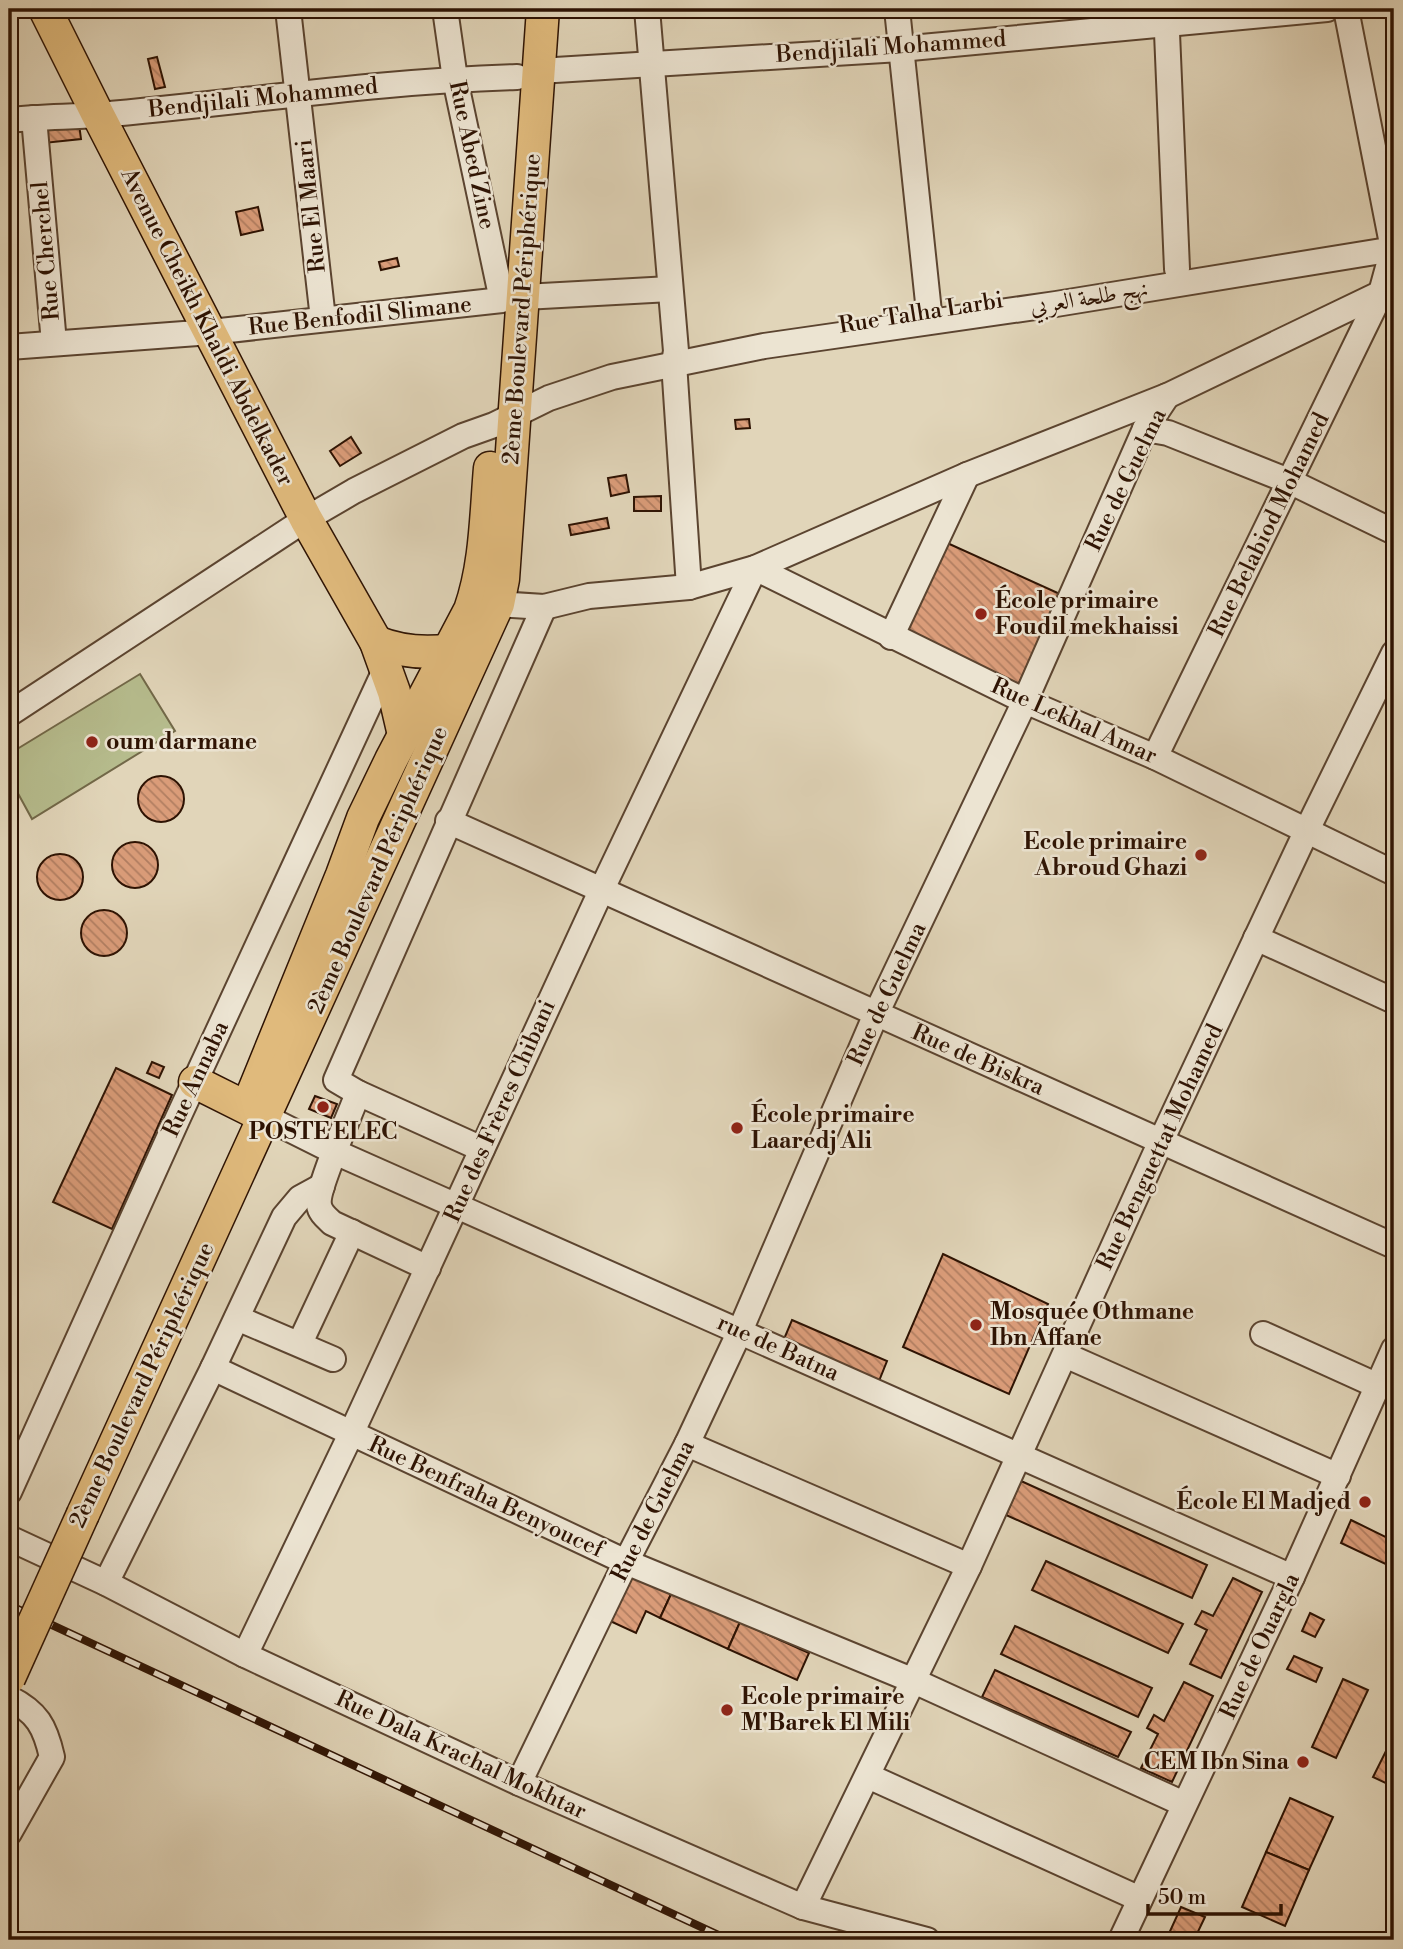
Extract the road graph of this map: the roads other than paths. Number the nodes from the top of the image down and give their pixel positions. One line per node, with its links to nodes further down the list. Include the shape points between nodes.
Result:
1 (45, 9): 16 (main road, Avenue Cheïkh Khaldi Abdelkader)
2 (288, 9): 15 (street, Rue El Maari)
3 (445, 9): 14 (street, Rue Abed Zine)
4 (521, 9): 13 (main road, 2ème Boulevard Périphérique)
5 (543, 9): 13 (main road, 2ème Boulevard Périphérique)
6 (647, 9): 12 (street)
7 (897, 9): 11 (street)
8 (1327, 9): 10 (street, Bendjilali Mohammed)
9 (1346, 9): 19 (street)
10 (1167, 16): 11 (street, Bendjilali Mohammed); 20 (street)
11 (900, 49): 12 (street, Bendjilali Mohammed); 24 (street)
12 (651, 64): 13 (street, Bendjilali Mohammed); 21 (street)
13 (528, 74): 14 (street, Bendjilali Mohammed); 23 (main road, 2ème Boulevard Périphérique)
14 (456, 79): 15 (street, Bendjilali Mohammed); 23 (street, Rue Abed Zine)
15 (299, 93): 16 (street, Bendjilali Mohammed); 25 (street, Rue El Maari)
16 (98, 115): 17 (street, Bendjilali Mohammed); 26 (main road, Avenue Cheïkh Khaldi Abdelkader)
17 (34, 118): 18 (street, Bendjilali Mohammed); 27 (street, Rue Cherchel)
18 (9, 120)
19 (1393, 243): 20 (street, Rue Talha Larbi); 22 (street, Rue Belabiod Mohamed); 29 (street, نهج طلحة العربي, via 1056,304)
20 (1177, 269): 24 (street, Rue Talha Larbi)
21 (670, 289): 23 (street, Rue Benfodil Slimane); 29 (street)
22 (1387, 292): 30 (street); 34 (street, Rue Belabiod Mohamed)
23 (513, 299): 25 (street, Rue Benfodil Slimane); 31 (main road, 2ème Boulevard Périphérique)
24 (929, 312): 29 (street, Rue Talha Larbi)
25 (323, 319): 26 (street, Rue Benfodil Slimane)
26 (211, 332): 27 (street, Rue Benfodil Slimane); 35 (main road, Avenue Cheïkh Khaldi Abdelkader)
27 (54, 343): 28 (street, Rue Benfodil Slimane)
28 (9, 347)
29 (675, 357): 31 (street, نهج طلحة العربي); 38 (street)
30 (1167, 397): 32 (street, Rue de Guelma); 33 (street)
31 (505, 412): 35 (street); 39 (main road, 2ème Boulevard Périphérique, via 503,579); 42 (main road, 2ème Boulevard Périphérique, via 475,595)
32 (1145, 429): 34 (street, via 1168,433); 45 (street, Rue de Guelma)
33 (967, 475): 37 (street); 41 (street)
34 (1290, 482): 36 (street); 48 (street, Rue Belabiod Mohamed)
35 (306, 519): 44 (main road, Avenue Cheïkh Khaldi Abdelkader); 46 (street)
36 (1394, 532)
37 (755, 568): 38 (street); 41 (street, Rue Lekhal Amar); 52 (street, Rue des Frères Chibani)
38 (689, 587): 40 (street, via 589,596)
39 (498, 604): 40 (street); 58 (main road, 2ème Boulevard Périphérique)
40 (544, 607): 49 (street)
41 (891, 637): 45 (street, Rue Lekhal Amar)
42 (451, 650): 44 (main road, via 394,649); 47 (main road, 2ème Boulevard Périphérique)
43 (1394, 653): 50 (street, Rue Benguettat Mohamed)
44 (381, 655): 47 (main road, Avenue Cheïkh Khaldi Abdelkader); 56 (street, Rue Annaba)
45 (1025, 701): 48 (street, Rue Lekhal Amar); 55 (street, Rue de Guelma)
46 (9, 714)
47 (404, 735): 58 (main road, 2ème Boulevard Périphérique, via 363,818)
48 (1155, 757): 50 (street, Rue Lekhal Amar)
49 (448, 821): 52 (street, Rue de Biskra); 57 (street, via 336,1080)
50 (1307, 830): 51 (street, Rue Lekhal Amar); 53 (street, Rue Benguettat Mohamed)
51 (1394, 873)
52 (601, 891): 55 (street, Rue de Biskra); 60 (street, Rue des Frères Chibani)
53 (1256, 939): 54 (street); 59 (street, Rue Benguettat Mohamed)
54 (1394, 1001)
55 (876, 1014): 59 (street, Rue de Biskra); 68 (street, Rue de Guelma)
56 (195, 1082): 58 (main road); 80 (street, Rue Annaba)
57 (358, 1093): 60 (street); 61 (street)
58 (256, 1112): 61 (street, rue de Batna); 81 (main road, 2ème Boulevard Périphérique)
59 (1161, 1142): 65 (street, Rue de Biskra); 72 (street, Rue Benguettat Mohamed)
60 (482, 1149): 63 (street, Rue des Frères Chibani)
61 (335, 1152): 62 (street); 63 (street, rue de Batna)
62 (323, 1186): 64 (street, via 318,1204 323,1214); 67 (street, via 300,1198 284,1217)
63 (457, 1205): 66 (street, Rue des Frères Chibani); 68 (street, rue de Batna)
64 (352, 1232): 66 (street); 70 (street)
65 (1394, 1246)
66 (428, 1268): 76 (street, Rue des Frères Chibani)
67 (237, 1318): 70 (street); 74 (street)
68 (740, 1331): 77 (street, Rue de Guelma); 78 (street, rue de Batna)
69 (1263, 1334): 75 (street)
70 (300, 1343): 73 (street)
71 (1394, 1349): 75 (street, Rue de Ouargla)
72 (1065, 1355): 78 (street, Rue Benguettat Mohamed); 79 (street)
73 (332, 1359)
74 (213, 1368): 76 (street, Rue Benfraha Benyoucef); 86 (street)
75 (1378, 1386): 79 (street, Rue de Ouargla)
76 (351, 1434): 83 (street, Rue Benfraha Benyoucef); 88 (street, Rue des Frères Chibani)
77 (687, 1444): 83 (street, Rue de Guelma); 84 (street)
78 (1019, 1455): 84 (street, Rue Benguettat Mohamed); 85 (street, rue de Batna)
79 (1338, 1476): 85 (street, Rue de Ouargla)
80 (9, 1492)
81 (74, 1511): 87 (main road, 2ème Boulevard Périphérique); 89 (main road, 2ème Boulevard Périphérique, bridge)
82 (9, 1538): 86 (street, Rue Dala Krachal Mokhtar)
83 (625, 1562): 90 (street, Rue Benfraha Benyoucef); 93 (street, Rue de Guelma)
84 (969, 1566): 90 (street, Rue Benguettat Mohamed)
85 (1292, 1577): 94 (street, Rue de Ouargla)
86 (106, 1583): 88 (street, Rue Dala Krachal Mokhtar)
87 (9, 1634)
88 (244, 1655): 93 (street, Rue Dala Krachal Mokhtar)
89 (9, 1678)
90 (914, 1681): 92 (street, Rue Benguettat Mohamed); 94 (street, Rue Benfraha Benyoucef)
91 (9, 1698): 95 (street, via 33,1712 47,1734 52,1757)
92 (868, 1776): 96 (street); 97 (street, Rue Benguettat Mohamed)
93 (519, 1783): 97 (street, Rue Dala Krachal Mokhtar)
94 (1184, 1804): 96 (street, Rue de Ouargla)
95 (9, 1833)
96 (1140, 1899): 99 (street, Rue de Ouargla)
97 (803, 1908): 98 (street, Rue Dala Krachal Mokhtar)
98 (927, 1940)
99 (1121, 1940)

